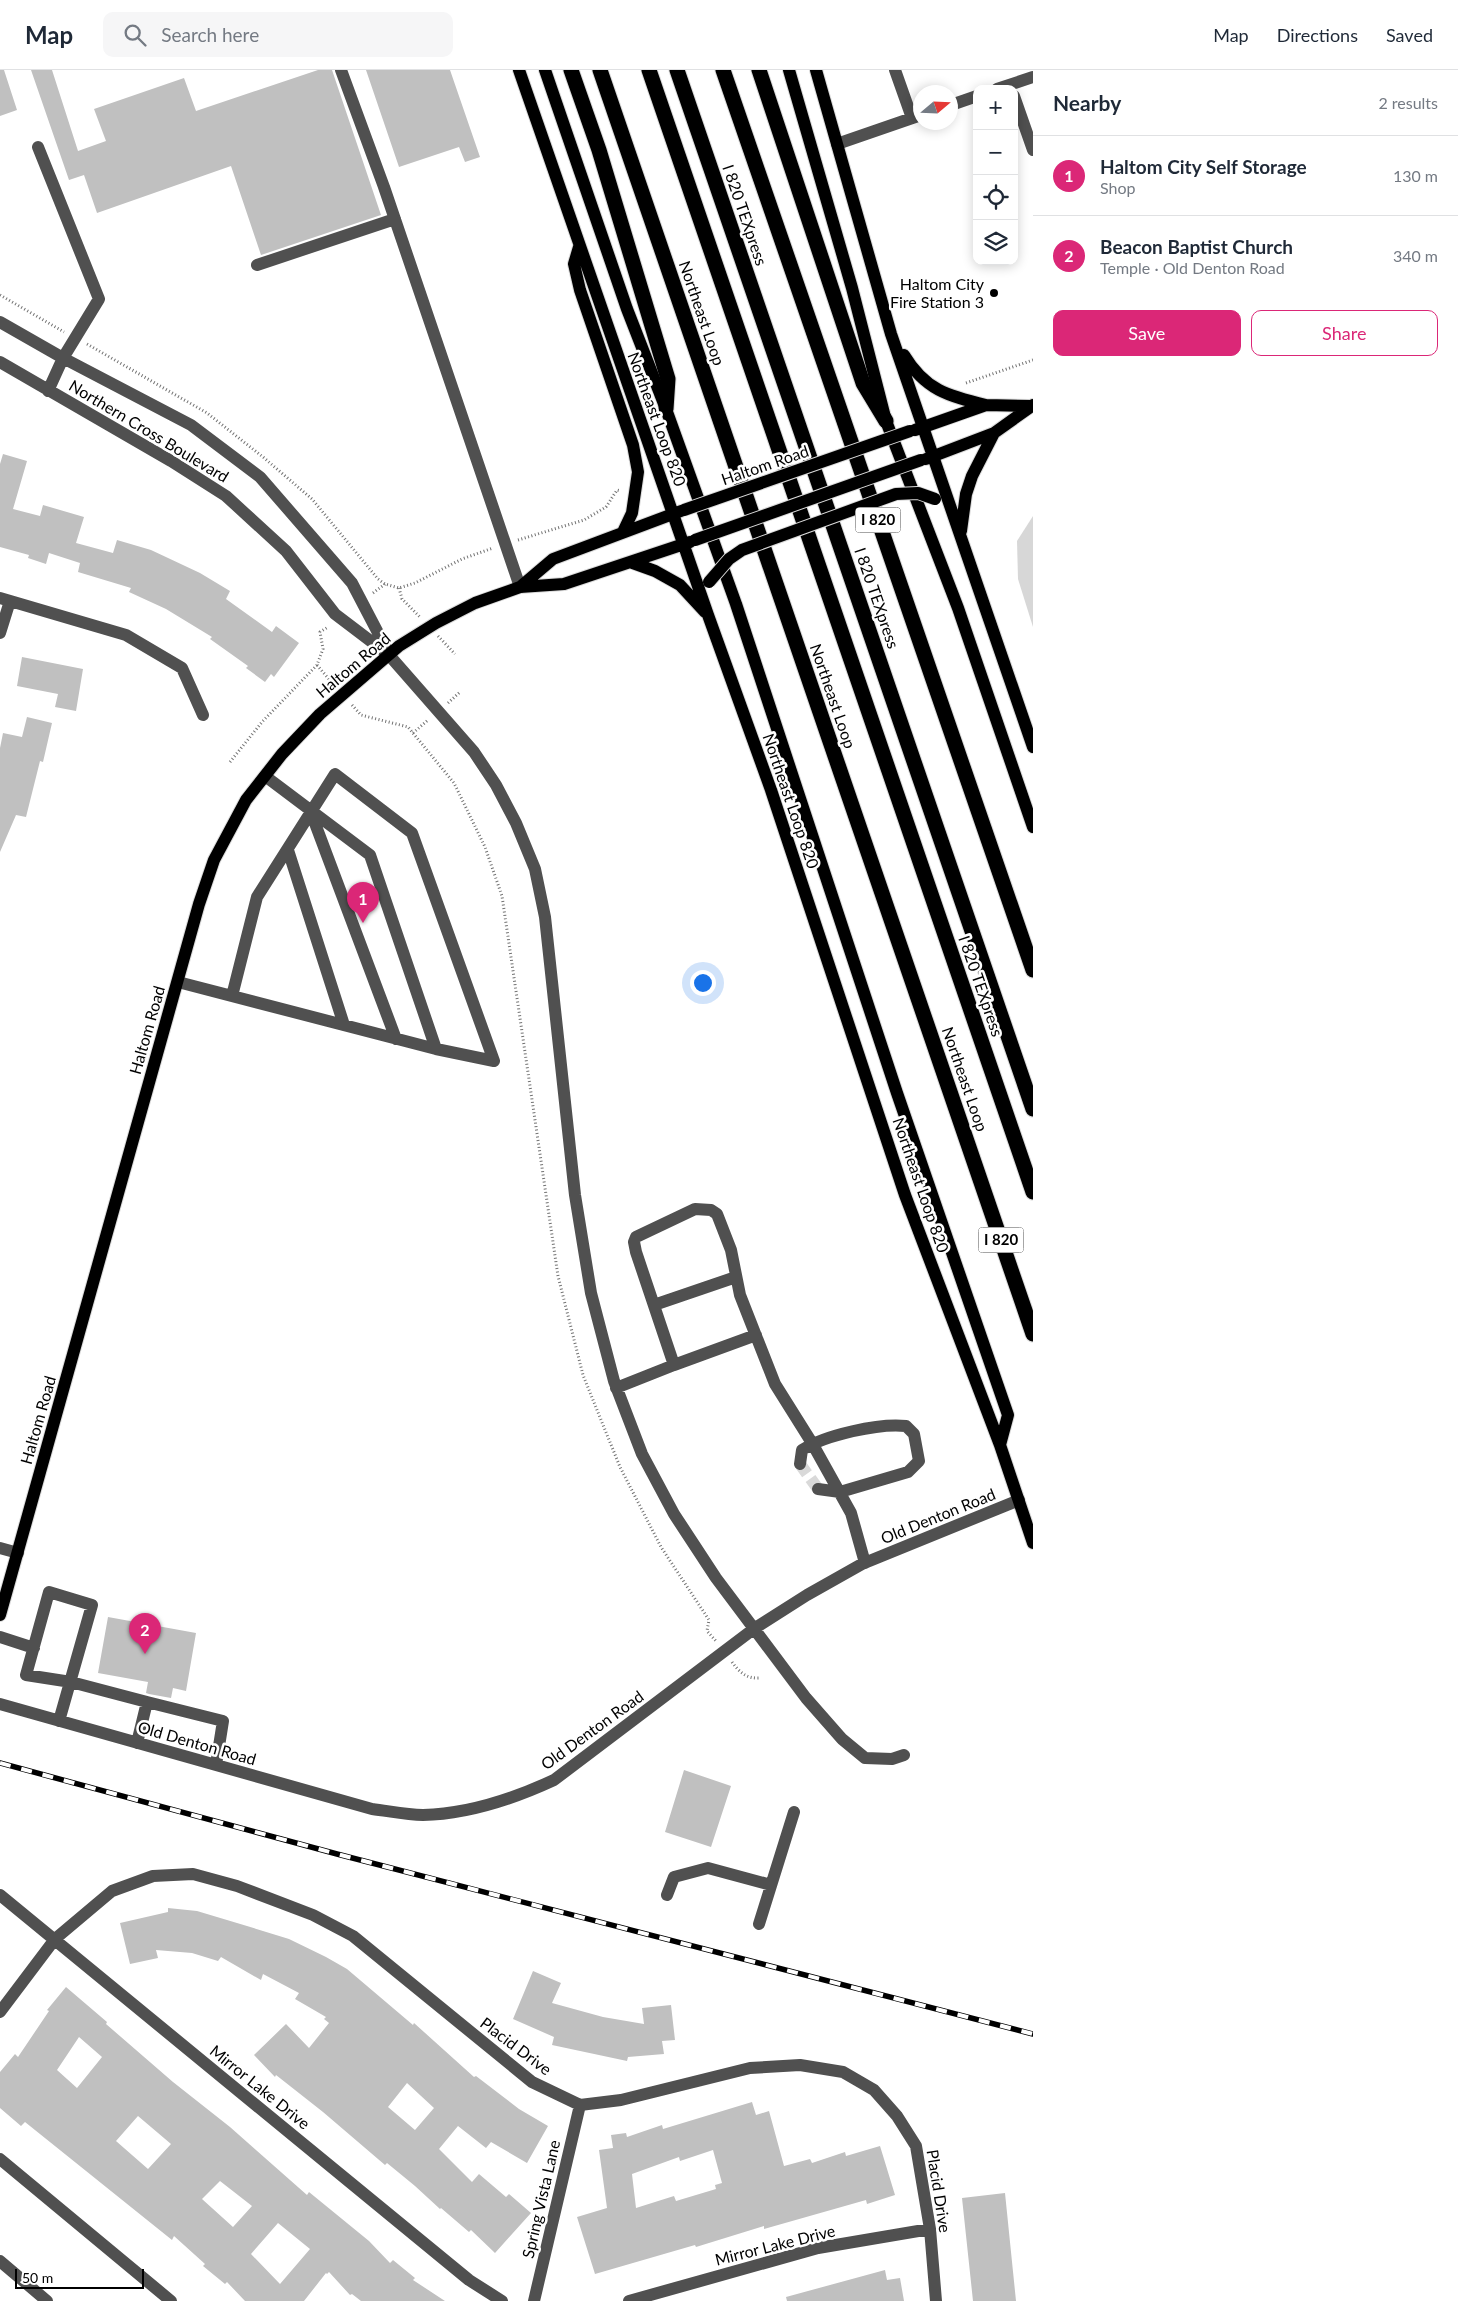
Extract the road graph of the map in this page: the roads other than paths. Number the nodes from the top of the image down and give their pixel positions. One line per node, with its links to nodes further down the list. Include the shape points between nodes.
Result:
1 (341, 70): 23 (street)
2 (519, 70): 24 (main road, Northeast Loop 820)
3 (545, 70): 33 (main road, via 627,309)
4 (571, 70): 33 (highway, via 668,379)
5 (600, 70): 65 (highway, Northeast Loop / I 820)
6 (649, 70): 62 (highway, I 820 TEXpress)
7 (677, 70): 61 (highway, I 820 TEXpress)
8 (723, 70): 55 (highway, I 820)
9 (759, 70): 34 (highway, via 863,383)
10 (790, 70): 34 (main road)
11 (816, 70): 20 (main road)
12 (895, 70): 18 (street)
13 (1033, 77): 14 (street)
14 (1018, 86)
15 (973, 97): 16 (street)
16 (958, 102)
17 (1018, 107): 22 (street)
18 (913, 109)
19 (913, 117): 20 (street)
20 (837, 144): 27 (main road)
21 (38, 147): 28 (street, via 99,299)
22 (1033, 150)
23 (395, 219): 25 (street); 44 (street)
24 (579, 246): 38 (main road, Northeast Loop 820); 40 (main road, via 574,264 580,290 633,445 638,472 632,513)
25 (258, 265)
26 (0, 322): 28 (street, Northern Cross Boulevard)
27 (891, 334): 31 (main road, via 922,380 942,392); 35 (main road)
28 (63, 358): 30 (street); 48 (street, Northern Cross Boulevard, via 191,425 260,477 352,583)
29 (0, 362): 30 (street, Northern Cross Boulevard)
30 (48, 391): 48 (street, Northern Cross Boulevard, via 171,460 226,496 286,551 335,614)
31 (986, 405): 32 (main road, Haltom Road); 35 (main road, Haltom Road)
32 (1032, 406): 36 (main road, Haltom Road)
33 (666, 409): 70 (main road, via 736,604 1008,1415)
34 (886, 421): 53 (main road, via 958,608)
35 (923, 427): 37 (main road); 38 (main road, Haltom Road, bridge)
36 (994, 433): 37 (main road, Haltom Road); 41 (main road, via 966,494)
37 (927, 458): 39 (main road); 42 (main road, Haltom Road, bridge)
38 (679, 512): 40 (main road, Haltom Road); 42 (main road, Northeast Loop 820)
39 (953, 514): 41 (main road); 46 (main road, bridge, via 935,499 918,493 896,494 751,547 729,558 709,582)
40 (623, 532): 44 (main road, Haltom Road, via 552,559)
41 (961, 538): 50 (main road)
42 (689, 542): 43 (main road, Haltom Road); 46 (main road, Northeast Loop 820)
43 (630, 562): 44 (main road, Haltom Road, via 564,584); 46 (main road, via 680,585)
44 (520, 586): 48 (main road, Haltom Road, via 475,603 436,623)
45 (5, 600): 47 (street); 49 (street, via 134,640 182,668)
46 (708, 615): 70 (main road, Northeast Loop 820, via 771,790 905,1195)
47 (0, 633)
48 (389, 655): 51 (main road, Haltom Road, via 320,714); 68 (street, via 474,752 516,823 534,869 545,917 574,1195 591,1292)
49 (203, 715)
50 (1033, 747)
51 (265, 776): 52 (street); 56 (main road, Haltom Road, via 246,800 214,860)
52 (310, 810): 54 (street); 59 (street); 60 (street, via 370,855); 60 (street, via 335,774 412,833 494,1061)
53 (1033, 827)
54 (288, 850): 57 (street, via 257,897); 58 (street)
55 (1033, 970)
56 (178, 982): 57 (street); 77 (main road, Haltom Road)
57 (232, 996): 58 (street)
58 (344, 1025): 59 (street)
59 (396, 1038): 60 (street)
60 (436, 1049)
61 (1033, 1109)
62 (1033, 1192)
63 (736, 1277): 64 (street); 64 (street, via 731,1250 717,1214 711,1210 695,1209 636,1237 636,1252); 66 (street)
64 (654, 1305): 67 (street)
65 (1033, 1334)
66 (756, 1335): 67 (street); 69 (street, via 775,1384)
67 (674, 1365): 68 (street)
68 (616, 1388): 80 (street, via 642,1454 674,1514 716,1578)
69 (812, 1443): 71 (street, via 802,1450); 73 (street); 73 (street, via 880,1426 906,1426 914,1434 919,1461 908,1472)
70 (1000, 1445): 74 (main road, Northeast Loop 820)
71 (800, 1464)
72 (818, 1489): 73 (street)
73 (840, 1492): 78 (street, via 851,1514)
74 (1018, 1500): 75 (main road, Northeast Loop 820); 78 (street, Old Denton Road)
75 (1033, 1543)
76 (0, 1548): 77 (street)
77 (18, 1553): 79 (main road, Haltom Road)
78 (865, 1563): 80 (street, Old Denton Road)
79 (0, 1615)
80 (755, 1628): 88 (street, via 806,1698 842,1739 865,1758 892,1759); 89 (street, Old Denton Road, via 554,1780 517,1797 466,1810 422,1815 372,1809)
81 (0, 1637): 82 (street)
82 (34, 1648): 83 (street, via 26,1676); 83 (street, via 49,1592 92,1605)
83 (71, 1682): 84 (street); 86 (street)
84 (147, 1702): 87 (street); 89 (street, via 224,1721)
85 (0, 1704): 86 (street, Old Denton Road)
86 (59, 1720): 87 (street, Old Denton Road)
87 (137, 1742): 89 (street, Old Denton Road)
88 (904, 1754)
89 (216, 1765)
90 (794, 1812): 91 (street)
91 (771, 1885): 93 (street, via 708,1868 674,1877); 94 (street)
92 (0, 1895): 95 (street, Mirror Lake Drive)
93 (667, 1896)
94 (758, 1924)
95 (55, 1939): 96 (street, Placid Drive); 97 (street, Placid Drive, via 112,1891 153,1876 192,1874 237,1886 314,1915 353,1936 532,2082); 103 (street, Mirror Lake Drive, via 469,2280)
96 (0, 2012)
97 (580, 2105): 99 (street, Placid Drive, via 621,2100 750,2068 800,2065 843,2072 874,2090 897,2116 916,2146); 104 (street, Spring Vista Lane)
98 (0, 2159): 102 (street)
99 (930, 2230): 105 (street, Mirror Lake Drive, via 818,2248); 106 (street, Placid Drive)
100 (0, 2261): 101 (street)
101 (46, 2301)
102 (171, 2301)
103 (502, 2301)
104 (534, 2301)
105 (629, 2301)
106 (936, 2301)

